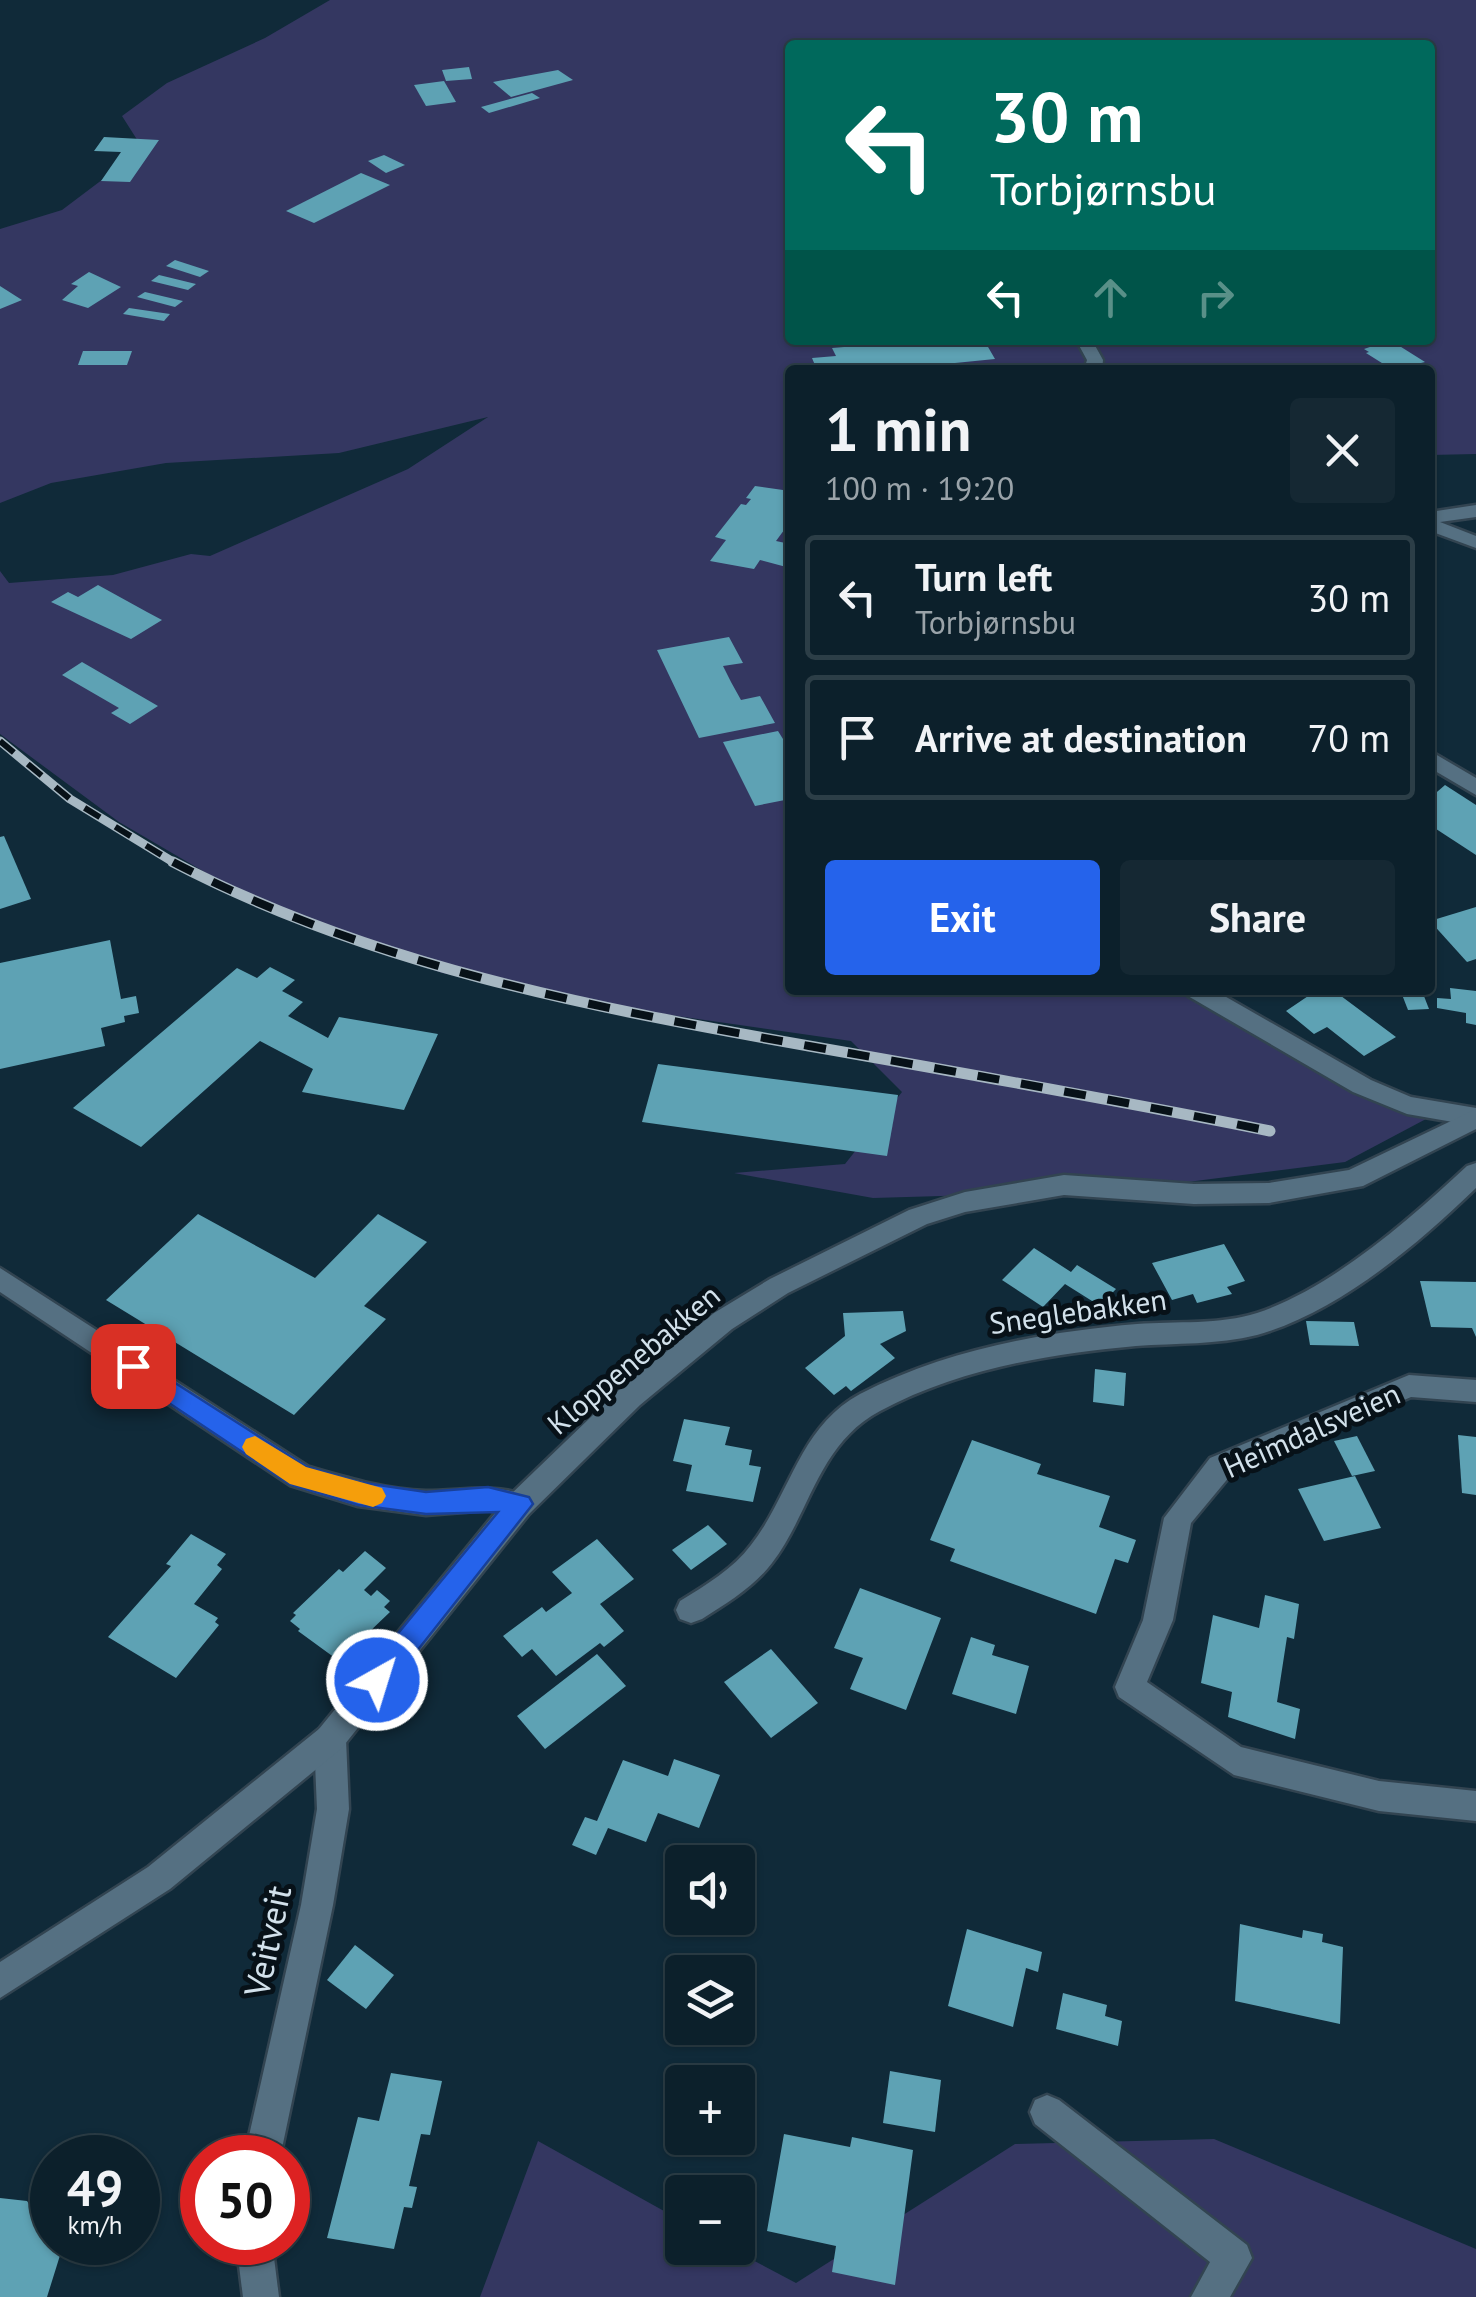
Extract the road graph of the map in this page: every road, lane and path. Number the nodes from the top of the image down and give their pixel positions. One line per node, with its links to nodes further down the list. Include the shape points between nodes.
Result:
1 (1476, 510): 2 (street)
2 (1435, 521)
3 (1435, 524): 4 (street)
4 (1476, 542)
5 (1435, 761): 6 (street)
6 (1476, 788)
7 (1205, 995): 8 (street, via 1362,1086 1407,1105)
8 (1476, 1118): 12 (street, Kloppenebakken, via 1354,1179 1269,1193 1064,1186 918,1217 722,1322 630,1398)
9 (1476, 1172): 13 (street, Sneglebakken, via 1395,1241 1290,1313 1254,1325 1006,1351 960,1363 866,1404 834,1428 808,1462 769,1544 740,1579)
10 (0, 1278): 12 (street, via 300,1476 358,1494 426,1503 488,1498)
11 (1476, 1390): 15 (street, Heimdalsveien, via 1409,1386 1220,1466 1178,1518 1158,1620 1130,1687 1234,1760 1378,1796)
12 (520, 1504): 14 (street, Kloppenebakken)
13 (690, 1610)
14 (330, 1739): 16 (street, Kloppenebakken, via 159,1878); 18 (street, Veitveit, via 333,1809)
15 (1476, 1806)
16 (0, 1980)
17 (1047, 2112): 21 (street, via 1234,2258)
18 (267, 2135)
19 (257, 2265): 20 (street)
20 (261, 2297)
21 (1208, 2297)

